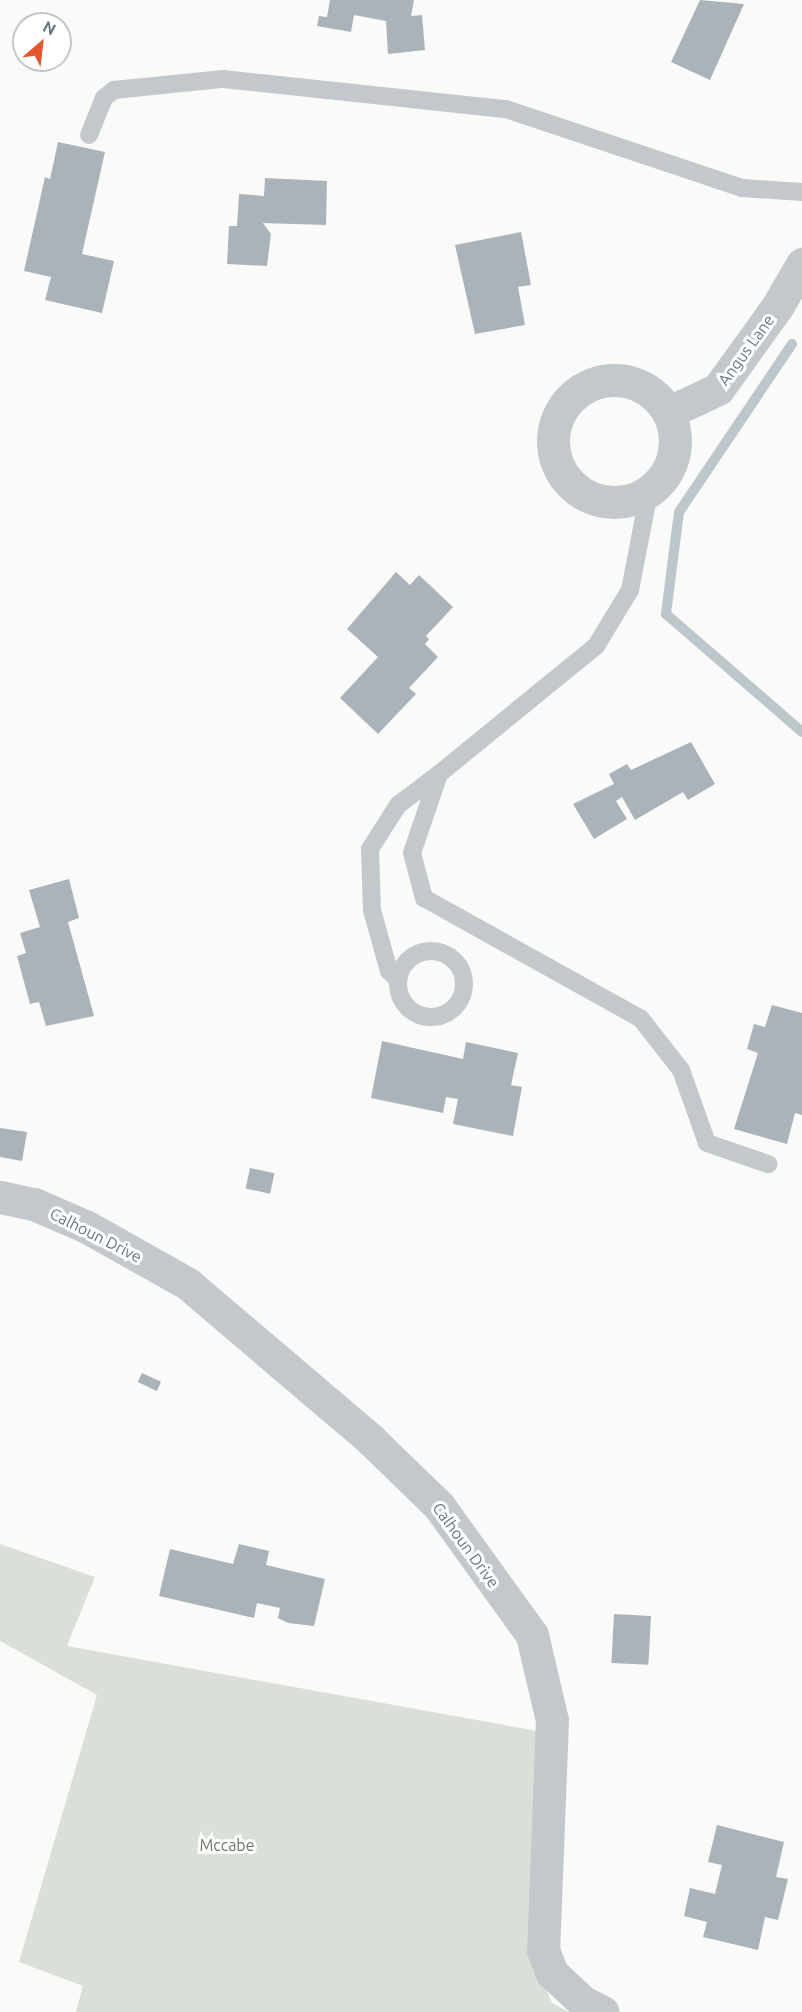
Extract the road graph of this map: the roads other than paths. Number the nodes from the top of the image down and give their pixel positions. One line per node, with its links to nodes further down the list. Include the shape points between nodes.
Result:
1 (90, 135): 2 (lane, via 104,98 114,90 223,79 506,109 742,188)
2 (802, 192)
3 (802, 264): 4 (street, Angus Lane, via 777,308 718,389)
4 (669, 412): 5 (street, via 675,432 674,456 663,479); 5 (street, via 641,385 610,380 582,387 561,409 554,427 555,458 563,476 579,492 599,501 630,501)
5 (649, 492): 6 (lane, via 630,590 596,646)
6 (439, 774): 7 (lane, via 398,805 370,849 372,910 389,971); 8 (lane, via 412,853 424,898 642,1019 681,1070 707,1143)
7 (398, 980)
8 (768, 1164)
9 (0, 1197): 10 (street, Calhoun Drive, via 34,1204 87,1227 188,1284 371,1440 439,1506 532,1635 552,1720 543,1950 552,1973 583,2002)
10 (603, 2012)

